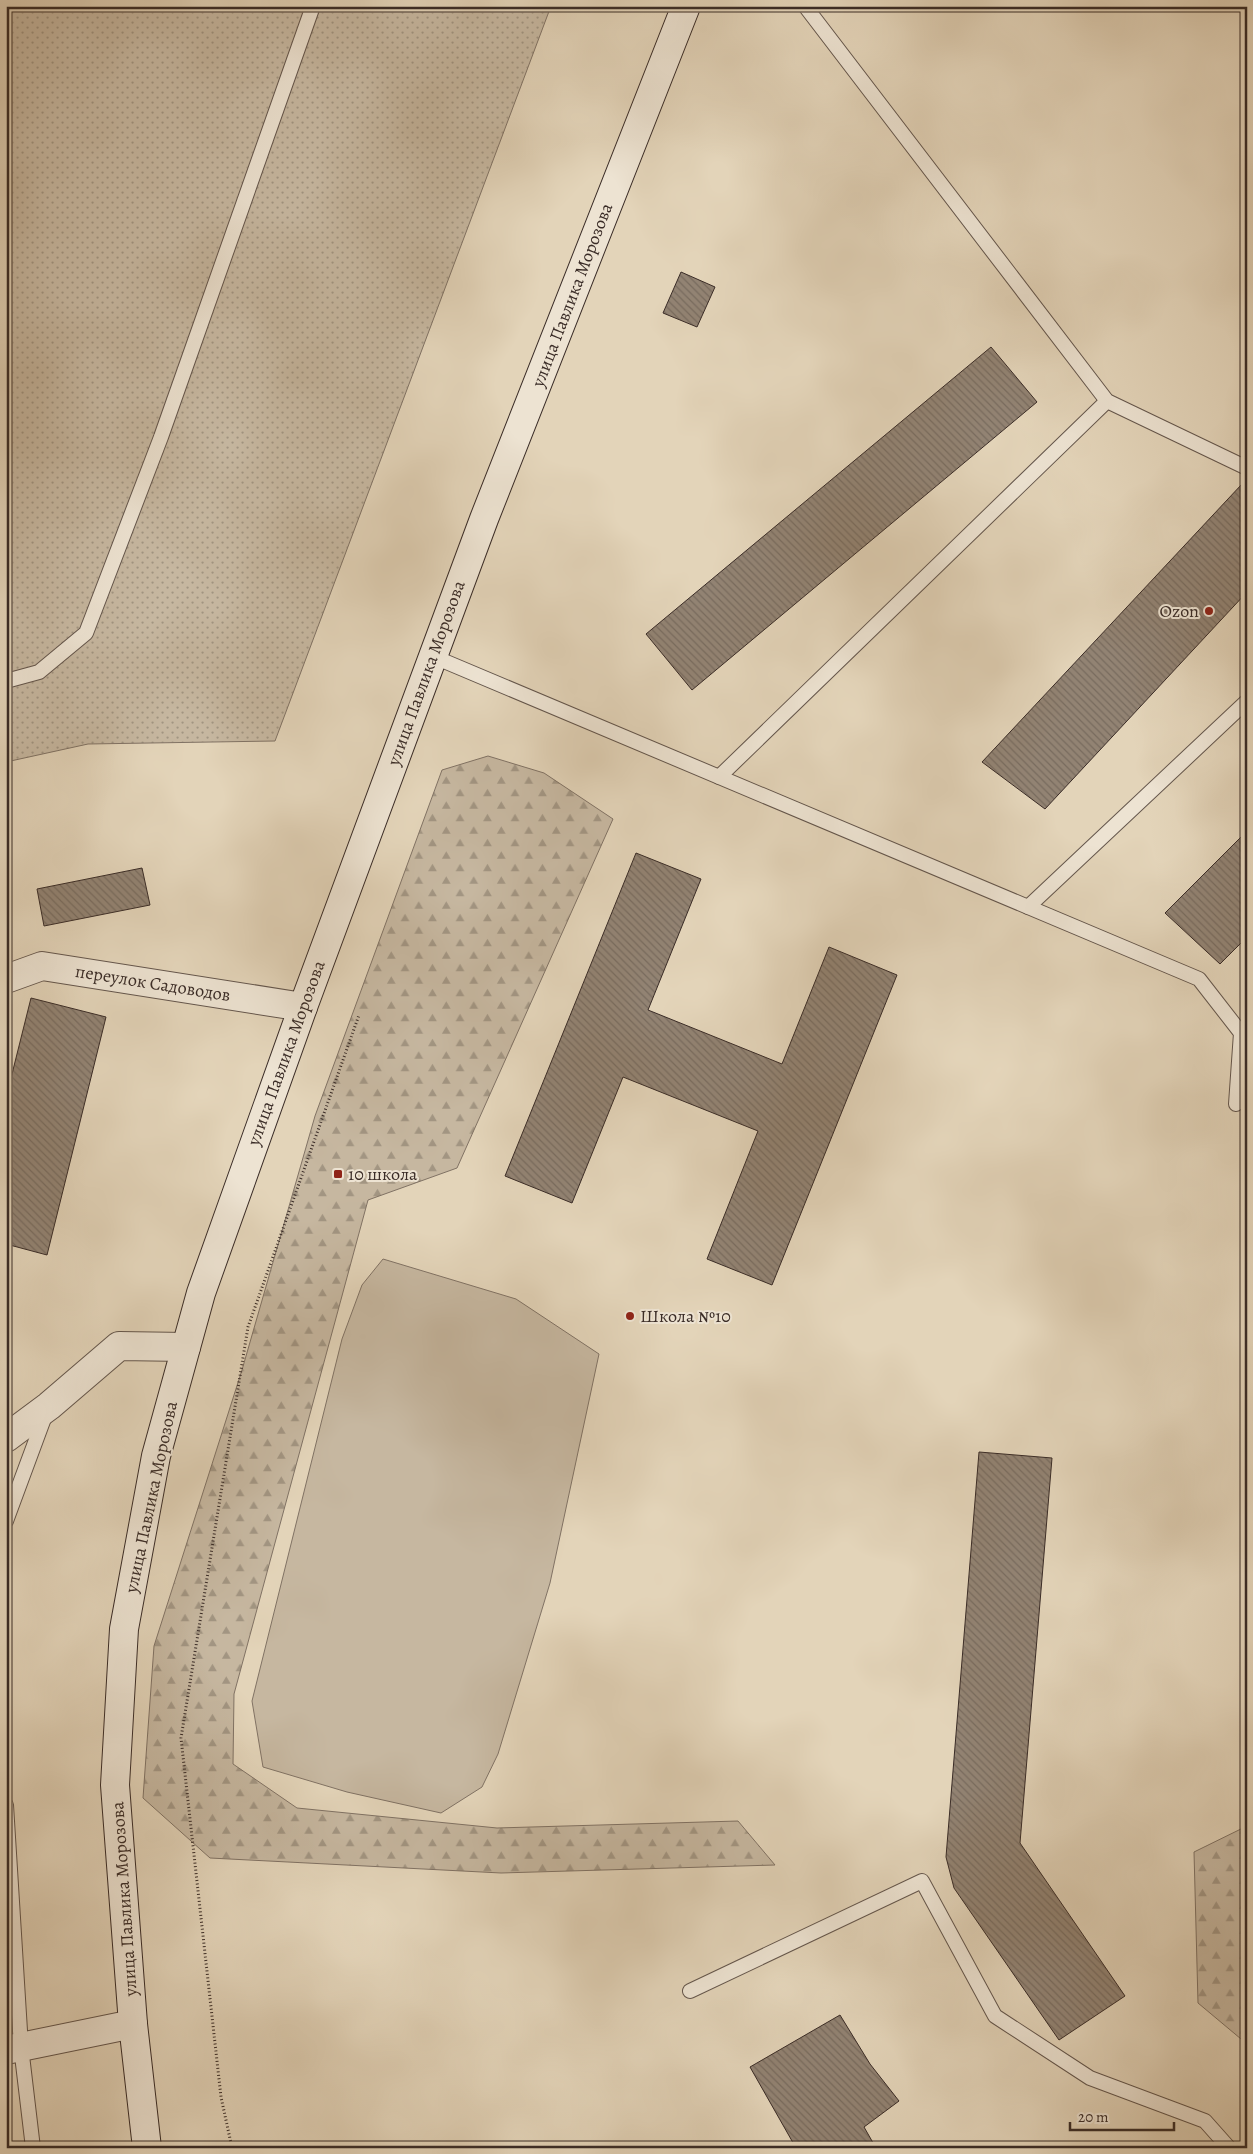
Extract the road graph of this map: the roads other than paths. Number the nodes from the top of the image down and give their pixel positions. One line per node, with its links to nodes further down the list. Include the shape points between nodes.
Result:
1 (313, 6): 7 (lane, via 161,437 86,633 38,672)
2 (686, 6): 6 (main road, улица Павлика Морозова)
3 (805, 6): 4 (lane)
4 (1107, 400): 5 (lane); 9 (lane)
5 (1247, 468)
6 (432, 656): 9 (lane); 12 (main road, улица Павлика Морозова)
7 (6, 681)
8 (1247, 701): 10 (lane)
9 (719, 777): 10 (lane)
10 (1028, 907): 13 (lane, via 1200,979 1241,1033)
11 (6, 979): 12 (main road, переулок Садоводов, via 42,966)
12 (302, 1007): 14 (main road, улица Павлика Морозова, via 201,1293)
13 (1236, 1104)
14 (186, 1347): 15 (main road, via 119,1346); 20 (main road, улица Павлика Морозова, via 156,1456 124,1629 115,1785)
15 (49, 1406): 16 (main road); 17 (lane)
16 (6, 1438)
17 (6, 1521)
18 (6, 1805): 21 (lane)
19 (690, 1991): 24 (lane, via 922,1881 995,2016 1090,2078 1205,2121)
20 (133, 2024): 21 (main road); 23 (main road, улица Павлика Морозова)
21 (14, 2048): 22 (lane)
22 (32, 2148)
23 (147, 2148)
24 (1229, 2148)

